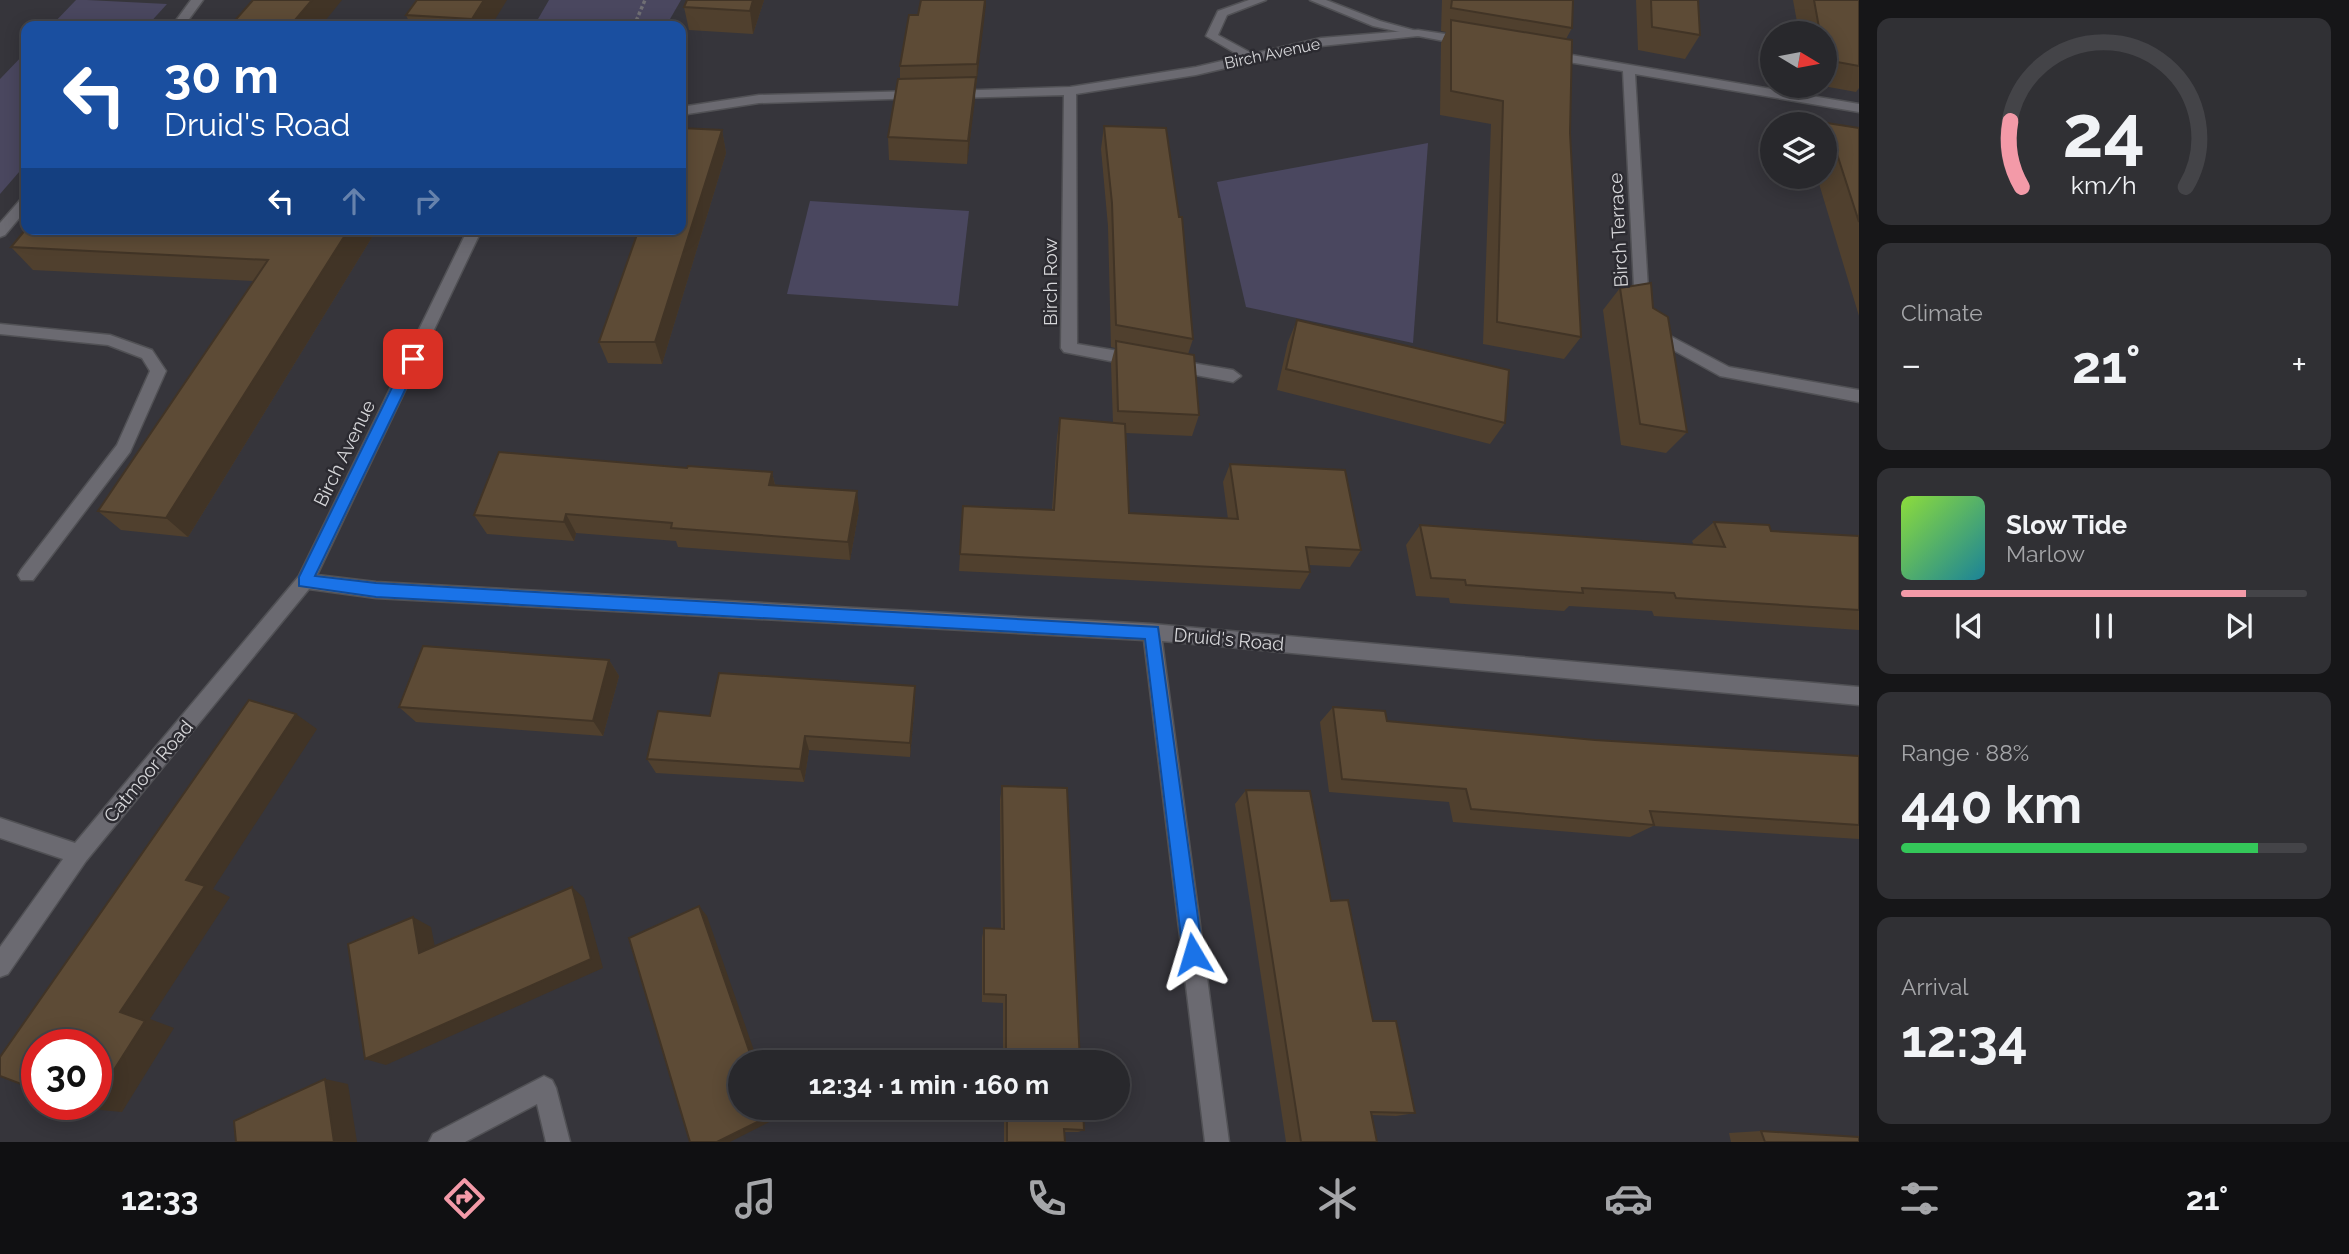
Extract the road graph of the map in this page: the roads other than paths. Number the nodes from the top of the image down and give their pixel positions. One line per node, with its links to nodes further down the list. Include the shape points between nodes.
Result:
1 (197, 0): 4 (street)
2 (1260, 0): 8 (street, via 1222,13 1212,36)
3 (1316, 0): 5 (street, via 1377,24)
4 (182, 21)
5 (1418, 33): 6 (street, Birch Avenue); 8 (street, Birch Avenue, via 1321,42)
6 (1484, 44)
7 (1536, 53): 9 (street)
8 (1249, 57): 10 (street, Birch Avenue, via 1196,71)
9 (1629, 69): 11 (street); 18 (street, Birch Terrace, via 1643,326 1725,372)
10 (1070, 91): 12 (street, Birch Avenue, via 759,99); 17 (street, Birch Row, via 1069,348)
11 (1859, 108)
12 (686, 110)
13 (21, 208): 14 (street)
14 (0, 232)
15 (472, 235): 20 (street, Birch Avenue)
16 (0, 329): 19 (street, via 110,340 147,354 158,371 124,448)
17 (1233, 376)
18 (1859, 396)
19 (27, 575)
20 (305, 582): 21 (street, Druid's Road, via 376,590); 24 (street, Catmoor Road)
21 (1152, 632): 22 (street, Druid's Road); 28 (street)
22 (1859, 696)
23 (0, 828): 24 (street)
24 (79, 854): 25 (street, Catmoor Road)
25 (0, 967)
26 (441, 1142): 27 (street, via 544,1088)
27 (558, 1142)
28 (1217, 1142)

